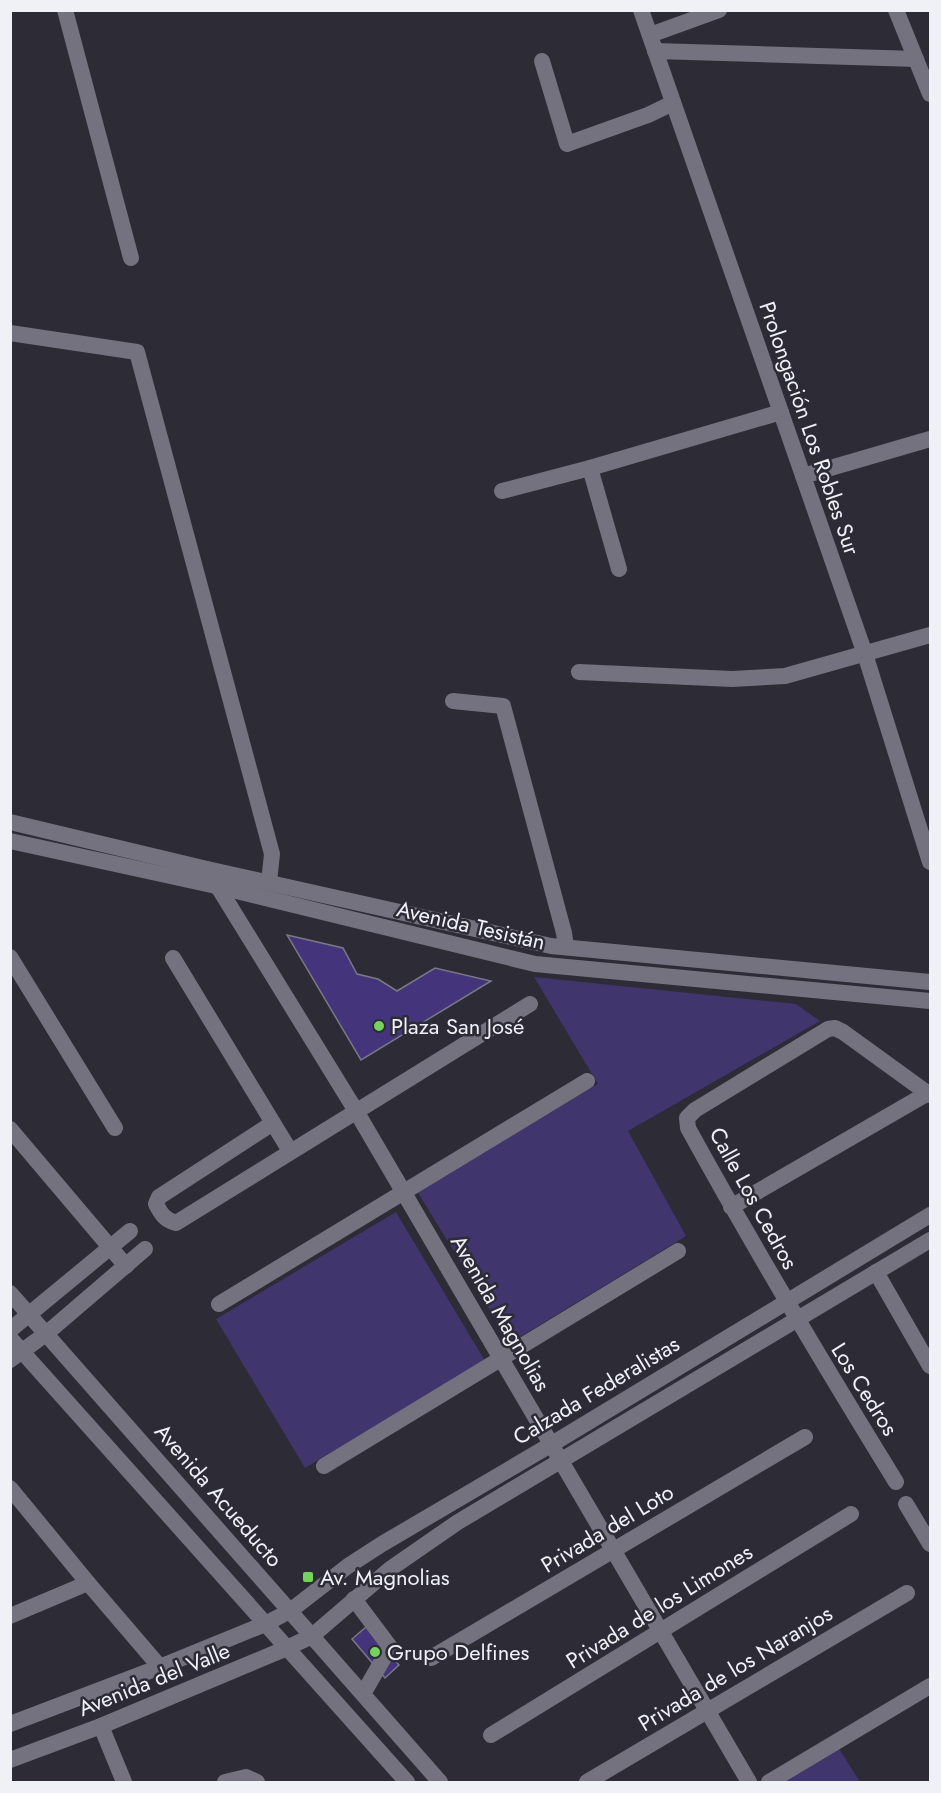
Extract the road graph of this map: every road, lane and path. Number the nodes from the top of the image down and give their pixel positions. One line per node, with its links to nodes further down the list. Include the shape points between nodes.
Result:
1 (64, 10): 10 (street)
2 (641, 10): 5 (street, Prolongación Los Robles Sur)
3 (896, 10): 6 (street)
4 (715, 11): 5 (street)
5 (652, 43): 6 (street); 9 (street, Prolongación Los Robles Sur)
6 (916, 59): 8 (street)
7 (542, 61): 9 (street, via 567,144)
8 (930, 94)
9 (673, 103): 12 (street, Prolongación Los Robles Sur)
10 (131, 258)
11 (10, 333): 26 (street, via 137,352 272,854)
12 (781, 412): 14 (street); 15 (street, Prolongación Los Robles Sur)
13 (930, 439): 15 (street)
14 (590, 468): 16 (street); 17 (street)
15 (803, 476): 19 (street, Prolongación Los Robles Sur)
16 (502, 491)
17 (619, 569)
18 (930, 635): 19 (street)
19 (865, 654): 20 (street, via 786,676 732,679); 24 (street, Prolongación Los Robles Sur)
20 (579, 672)
21 (453, 701): 28 (street, via 503,706)
22 (10, 822): 25 (street, Avenida Tesistán)
23 (10, 841): 27 (street, Avenida Tesistán)
24 (930, 862)
25 (207, 869): 26 (street, Avenida Tesistán); 27 (street, Avenida Magnolias)
26 (269, 882): 28 (street, Avenida Tesistán)
27 (216, 886): 32 (street, Avenida Tesistán, via 535,964); 38 (street, Avenida Magnolias)
28 (566, 947): 31 (street, Avenida Tesistán)
29 (10, 957): 40 (street)
30 (173, 958): 39 (street)
31 (707, 960): 32 (street); 33 (street, Avenida Tesistán)
32 (707, 981): 34 (street, Avenida Tesistán)
33 (930, 982)
34 (930, 1001)
35 (531, 1004): 38 (street)
36 (587, 1081): 43 (street)
37 (929, 1094): 44 (street); 44 (street, Calle Los Cedros, via 843,1032 828,1029 687,1118 688,1128)
38 (356, 1111): 42 (street); 43 (street, Avenida Magnolias)
39 (273, 1124): 42 (street); 42 (street, via 159,1197 156,1204 162,1214 176,1223)
40 (115, 1128)
41 (10, 1129): 48 (street)
42 (290, 1151)
43 (404, 1193): 55 (street); 61 (street, Avenida Magnolias)
44 (731, 1207): 54 (street, Calle Los Cedros)
45 (930, 1215): 54 (street, Calzada Federalistas)
46 (130, 1231): 48 (street)
47 (930, 1240): 52 (street, Calzada Federalistas)
48 (110, 1249): 51 (street); 56 (street)
49 (145, 1249): 51 (street)
50 (678, 1251): 61 (street)
51 (126, 1266): 59 (street)
52 (876, 1272): 57 (street, Calzada Federalistas); 62 (street)
53 (10, 1293): 56 (street, Avenida Acueducto)
54 (786, 1301): 57 (street, Calle Los Cedros); 64 (street, Calzada Federalistas)
55 (219, 1304)
56 (30, 1315): 58 (street); 59 (street, Avenida Acueducto)
57 (797, 1320): 65 (street, Calzada Federalistas); 67 (street, Los Cedros)
58 (10, 1330)
59 (47, 1333): 60 (street); 79 (street, Avenida Acueducto)
60 (14, 1350): 81 (street)
61 (502, 1359): 64 (street, Avenida Magnolias); 66 (street)
62 (930, 1366)
63 (805, 1437): 74 (street, Privada del Loto)
64 (552, 1444): 65 (street, Avenida Magnolias); 70 (street, Calzada Federalistas)
65 (561, 1461): 72 (street, Calzada Federalistas); 74 (street, Avenida Magnolias)
66 (324, 1466)
67 (896, 1482)
68 (10, 1488): 76 (street)
69 (906, 1504): 73 (street)
70 (448, 1505): 72 (street); 75 (street, Calzada Federalistas)
71 (851, 1514): 82 (street, Privada de los Limones)
72 (458, 1522): 78 (street, Calzada Federalistas)
73 (930, 1544)
74 (614, 1551): 82 (street, Avenida Magnolias); 85 (street, Privada del Loto)
75 (348, 1566): 78 (street); 79 (street, Calzada Federalistas)
76 (88, 1583): 80 (street); 86 (street)
77 (907, 1593): 89 (street, Privada de los Naranjos)
78 (360, 1594): 83 (street, Calzada Federalistas); 88 (street, via 390,1647)
79 (290, 1611): 81 (street, Avenida del Valle); 83 (street, Avenida Acueducto)
80 (10, 1616)
81 (265, 1624): 84 (street); 86 (street, Avenida del Valle)
82 (661, 1631): 89 (street, Avenida Magnolias); 92 (street, Privada de los Limones)
83 (312, 1635): 84 (street, Avenida del Valle); 88 (street, Avenida Acueducto)
84 (287, 1648): 91 (street, Avenida del Valle); 97 (street)
85 (431, 1658)
86 (160, 1667): 90 (street, Avenida del Valle)
87 (930, 1686): 101 (street)
88 (363, 1694): 98 (street, Avenida Acueducto)
89 (707, 1711): 99 (street, Privada de los Naranjos); 100 (street, Avenida Magnolias)
90 (10, 1724)
91 (101, 1726): 93 (street, Avenida del Valle); 94 (street)
92 (491, 1736)
93 (10, 1760)
94 (124, 1782)
95 (225, 1782): 96 (street, via 246,1777)
96 (257, 1782)
97 (406, 1782)
98 (440, 1782)
99 (587, 1782)
100 (750, 1782)
101 (769, 1782)

